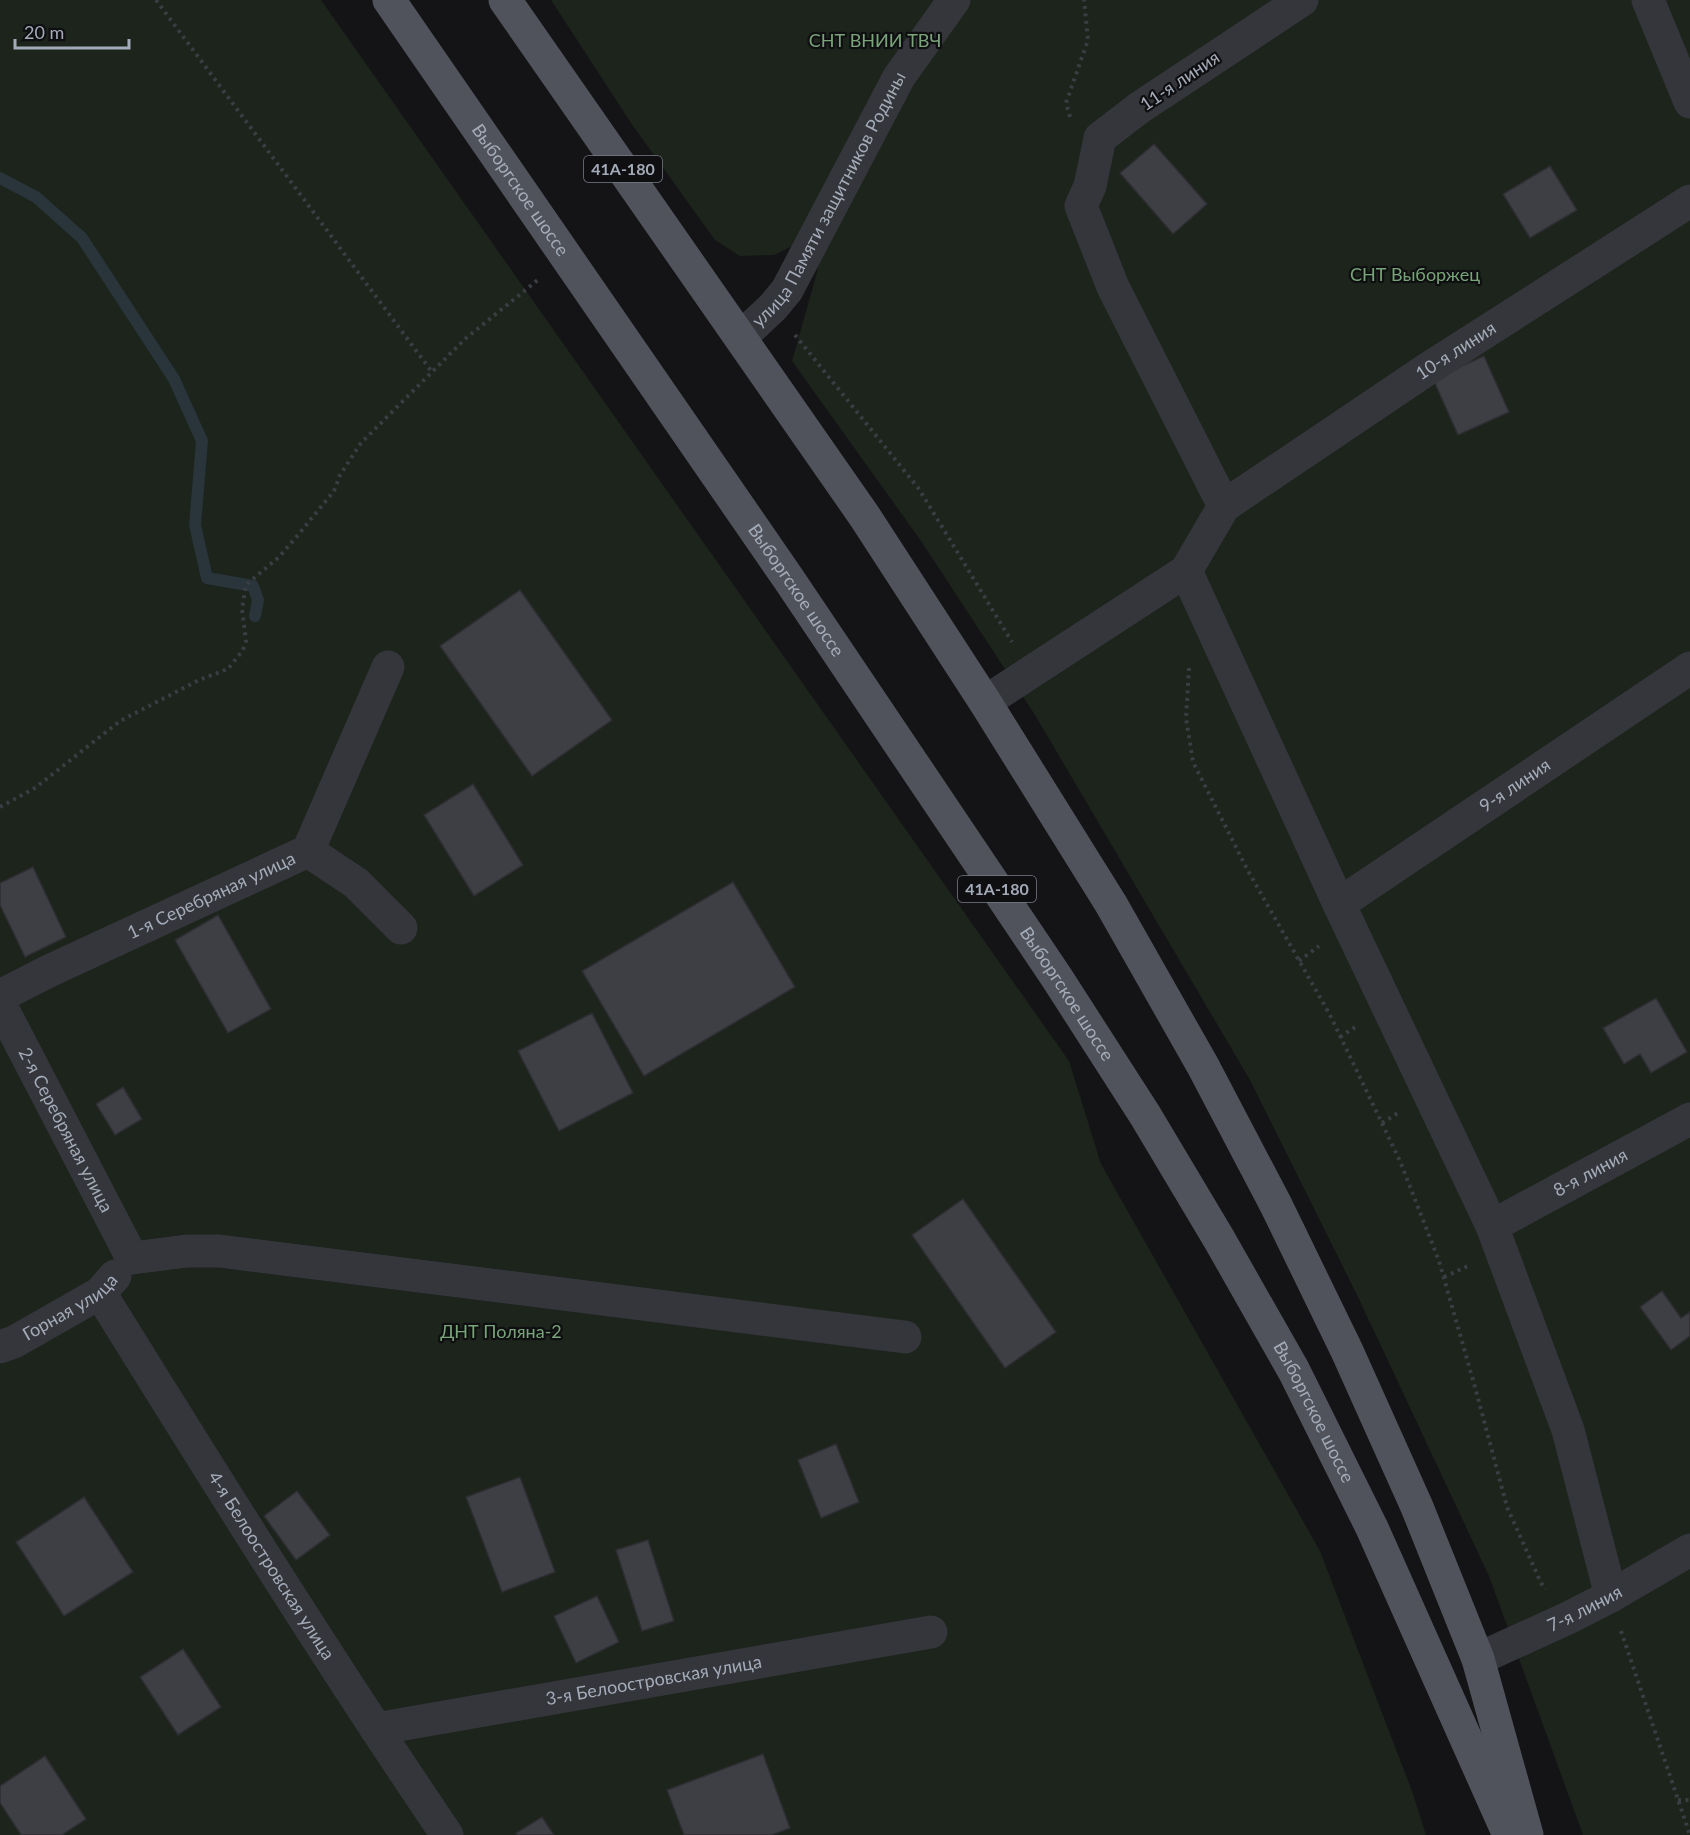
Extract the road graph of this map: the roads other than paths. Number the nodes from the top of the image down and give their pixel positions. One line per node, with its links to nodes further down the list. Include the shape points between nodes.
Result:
1 (388, 0): 31 (main road, Выборгское шоссе / 41А-180, via 788,578 1145,1115 1294,1371 1372,1528)
2 (505, 0): 8 (main road, 41А-180)
3 (954, 0): 8 (street, улица Памяти защитников Родины, via 899,77 787,290)
4 (1302, 0): 9 (street, 11-я линия, via 1100,138 1082,206 1113,287)
5 (1648, 0): 6 (street)
6 (1690, 102)
7 (1690, 201): 9 (street, 10-я линия, via 1426,370)
8 (741, 338): 13 (main road, 41А-180, via 865,517)
9 (1224, 506): 10 (street)
10 (1186, 571): 13 (street); 15 (street)
11 (388, 667): 14 (street, 1-я Серебряная улица)
12 (1690, 668): 15 (street, 9-я линия)
13 (985, 702): 28 (main road, 41А-180, via 1117,914 1271,1195 1417,1507)
14 (308, 851): 16 (street, via 356,883); 17 (street, 1-я Серебряная улица)
15 (1339, 904): 20 (street)
16 (401, 928)
17 (0, 996)
18 (0, 1004): 21 (street, 2-я Серебряная улица)
19 (1690, 1119): 20 (street, 8-я линия)
20 (1492, 1226): 26 (street, via 1568,1430)
21 (132, 1258): 22 (street, Горная улица); 23 (street, via 219,1251)
22 (100, 1293): 24 (street, Горная улица); 29 (street, 4-я Белоостровская улица)
23 (905, 1337)
24 (0, 1347)
25 (1690, 1550): 26 (street, 7-я линия)
26 (1611, 1596): 28 (street, 7-я линия)
27 (931, 1632): 29 (street, 3-я Белоостровская улица)
28 (1478, 1659): 32 (main road, 41А-180)
29 (376, 1729): 30 (street, 4-я Белоостровская улица)
30 (447, 1835)
31 (1509, 1835)
32 (1527, 1835)

